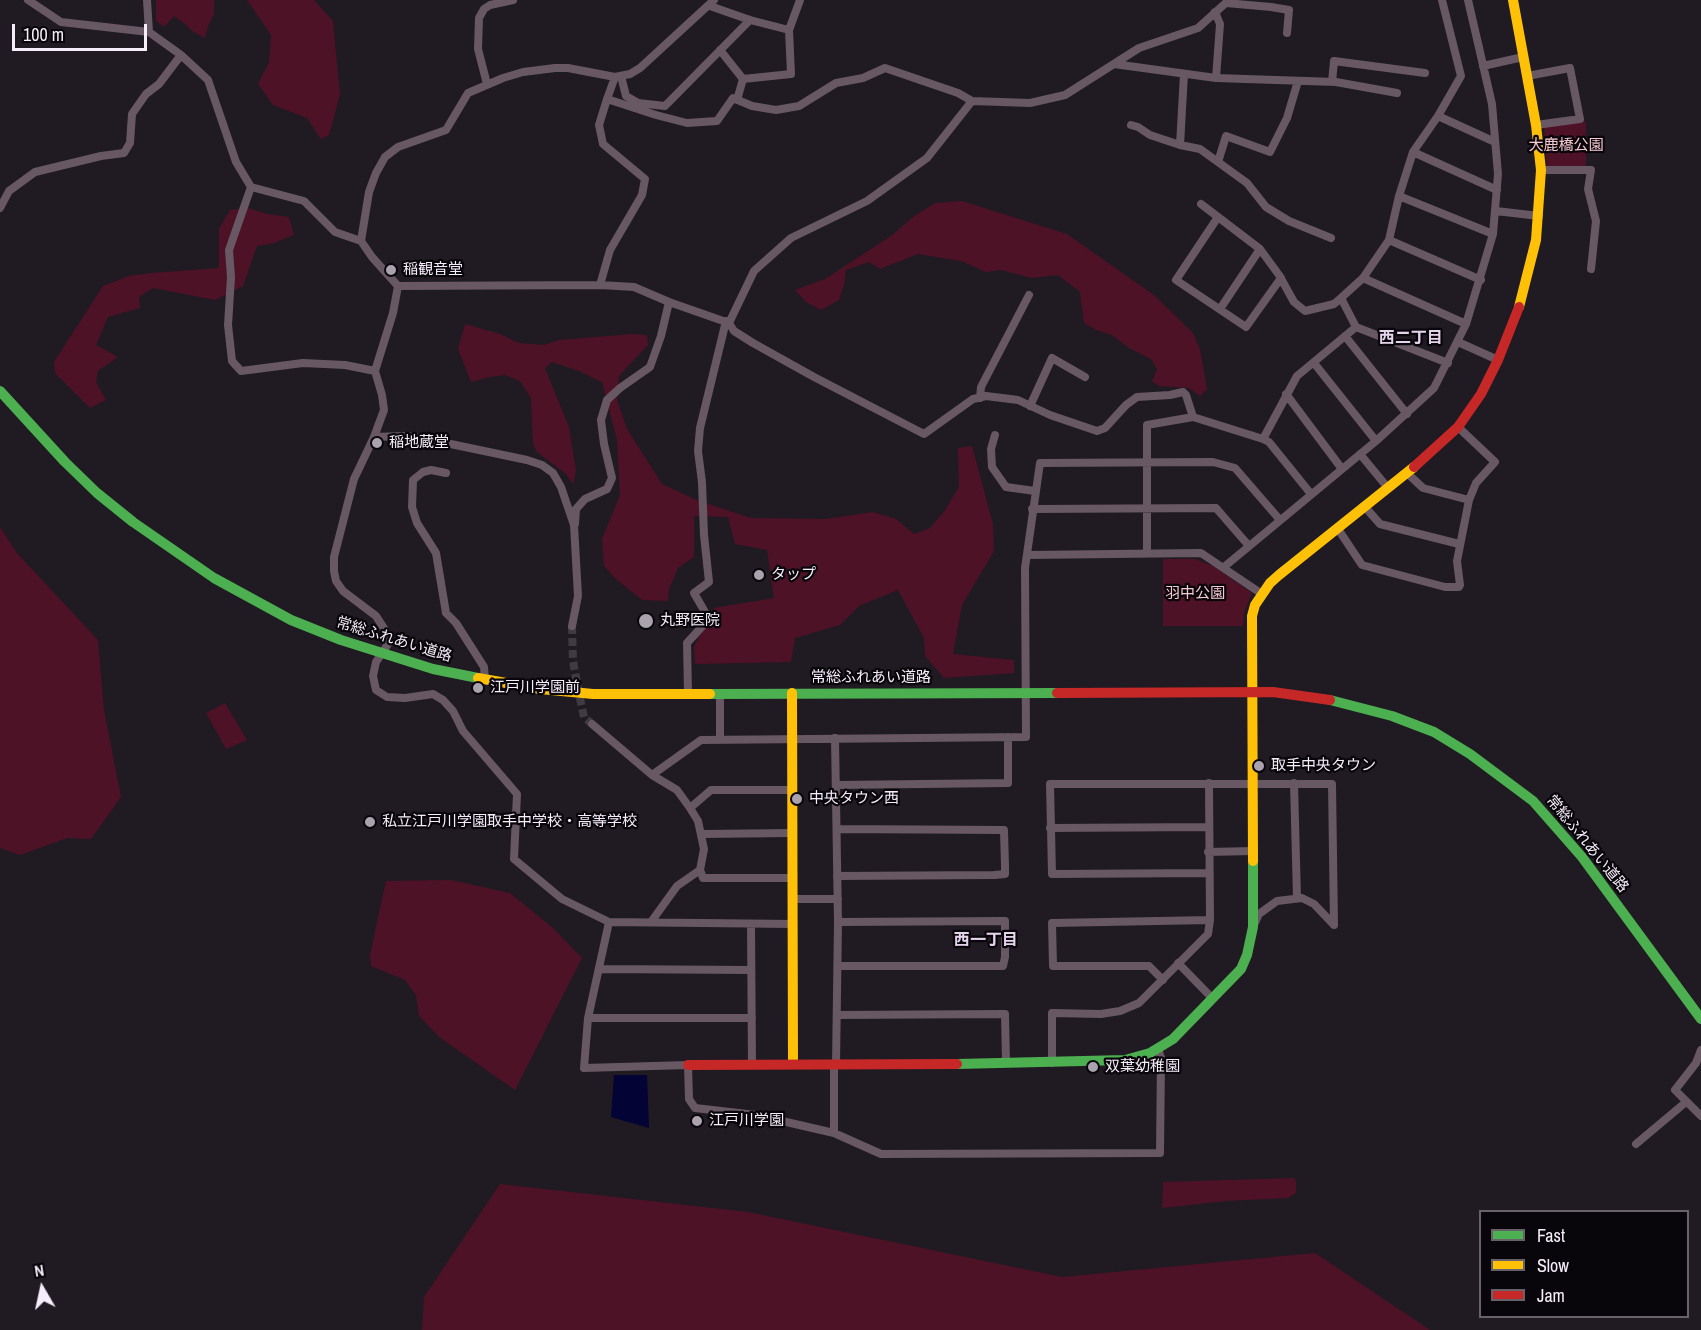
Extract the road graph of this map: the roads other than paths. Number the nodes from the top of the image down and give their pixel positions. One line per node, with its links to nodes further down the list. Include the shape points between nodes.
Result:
1 (28, 0): 13 (street, via 61,22)
2 (147, 0): 13 (street)
3 (513, 0): 28 (street, via 490,5 479,18 478,49)
4 (800, 0): 12 (street)
5 (1442, 0): 33 (street, via 1461,76)
6 (1468, 0): 19 (street)
7 (1513, 0): 17 (street)
8 (1228, 1): 10 (street); 14 (street, via 1289,10)
9 (712, 3): 11 (street); 22 (street, via 640,68)
10 (1215, 12): 18 (street, via 1198,28 1139,48); 24 (street, via 1220,24)
11 (750, 20): 12 (street); 15 (street)
12 (789, 30): 25 (street, via 791,74)
13 (149, 32): 16 (street)
14 (1287, 33)
15 (720, 50): 22 (street, via 665,106 638,103 626,96); 25 (street)
16 (181, 55): 41 (street, via 208,80 236,162); 45 (street, via 132,114 130,143 124,153 35,172 9,191)
17 (1523, 57): 19 (street); 23 (street)
18 (1114, 64): 21 (street); 32 (street, via 1065,94 1030,103)
19 (1483, 66): 36 (street)
20 (1425, 73): 27 (street, via 1334,62)
21 (1185, 74): 24 (street); 37 (street)
22 (618, 76): 28 (street, via 555,68 523,72); 30 (street)
23 (1527, 76): 35 (street); 35 (street, via 1570,68 1580,119)
24 (1216, 78): 26 (street)
25 (743, 79): 31 (street)
26 (1298, 81): 27 (street); 39 (street, via 1287,118 1270,152 1226,136)
27 (1332, 82): 29 (street)
28 (487, 84): 52 (street, via 465,96 446,130 398,147 386,157 369,192)
29 (1397, 93)
30 (608, 99): 31 (street, via 687,123 717,121 733,99); 58 (street, via 599,125 603,144 645,179 642,195 610,250)
31 (737, 100): 32 (street, via 776,110 799,106 836,83 863,78 885,68)
32 (972, 101): 64 (street, via 927,158 867,201 791,238 754,271)
33 (1438, 116): 36 (street); 38 (street)
34 (1131, 125): 37 (street)
35 (1536, 125): 40 (street)
36 (1495, 142): 42 (street)
37 (1180, 145): 39 (street, via 1200,149)
38 (1413, 152): 42 (street); 43 (street)
39 (1218, 162): 50 (street, via 1247,183 1266,207)
40 (1541, 170): 47 (street); 54 (street, via 1591,170 1588,189 1596,221)
41 (251, 187): 52 (street, via 304,201 335,232); 72 (street, via 229,250 228,325 232,361 241,370 303,363 345,364)
42 (1497, 190): 46 (street)
43 (1399, 196): 49 (street); 51 (street)
44 (1201, 204): 48 (street)
45 (0, 208)
46 (1496, 211): 47 (street); 49 (street)
47 (1539, 216): 69 (street, via 1522,298)
48 (1218, 217): 53 (street); 63 (street, via 1176,280)
49 (1493, 234): 57 (street)
50 (1331, 238)
51 (1389, 240): 56 (street); 57 (street)
52 (360, 241): 59 (street)
53 (1260, 249): 55 (street); 63 (street)
54 (1591, 269)
55 (1281, 278): 61 (street, via 1294,302 1305,311 1334,304); 63 (street, via 1246,327)
56 (1363, 278): 61 (street); 65 (street)
57 (1481, 280): 65 (street)
58 (600, 285): 59 (street); 62 (street, via 634,287)
59 (398, 286): 72 (street)
60 (1029, 295): 76 (street, via 981,387)
61 (1341, 297): 66 (street)
62 (669, 302): 64 (street); 98 (street, via 650,367 607,400 601,420 612,478 607,489 585,499 576,509)
63 (1220, 309)
64 (728, 322): 76 (street, via 734,331 753,343 924,434); 113 (street, via 699,440 709,582 694,593 709,619 687,643)
65 (1466, 324): 68 (street)
66 (1356, 327): 67 (street); 71 (street)
67 (1345, 336): 70 (street); 78 (street)
68 (1458, 342): 69 (street); 71 (street)
69 (1498, 360): 80 (street)
70 (1314, 363): 75 (street, via 1297,376); 84 (street)
71 (1448, 363): 78 (street, via 1434,388)
72 (375, 371): 82 (street, via 384,410)
73 (1086, 377): 77 (street, via 1052,358)
74 (0, 391): 107 (street, 常総ふれあい道路, via 97,493 169,548 291,620)
75 (1286, 394): 83 (street); 87 (street)
76 (980, 398): 77 (street, via 1018,400)
77 (1030, 406): 79 (street, via 1097,431 1137,397 1183,392)
78 (1407, 414): 84 (street)
79 (1193, 417): 83 (street); 86 (street, via 1147,425)
80 (1458, 427): 89 (street); 93 (street, via 1495,462 1476,483)
81 (995, 435): 91 (street, via 992,467 1006,486)
82 (374, 437): 98 (street, via 422,438 542,465 554,473); 107 (street, via 354,479 334,571 343,591 384,626 388,644)
83 (1263, 439): 92 (street)
84 (1376, 441): 85 (street)
85 (1360, 454): 87 (street); 90 (street)
86 (1147, 462): 91 (street, via 1040,463); 95 (street); 97 (street, via 1213,462 1235,468)
87 (1342, 469): 92 (street)
88 (446, 473): 108 (street, via 431,470 413,480 412,507 436,553 446,613 484,667)
89 (1407, 473): 90 (street); 93 (street, via 1423,488)
90 (1388, 488): 94 (street)
91 (1035, 491): 96 (street)
92 (1311, 494): 97 (street)
93 (1469, 500): 100 (street)
94 (1365, 507): 99 (street); 100 (street, via 1380,524)
95 (1147, 508): 96 (street); 101 (street, via 1216,508); 102 (street)
96 (1032, 509): 103 (street)
97 (1280, 520): 101 (street)
98 (574, 525): 106 (street, via 578,596)
99 (1338, 529): 100 (street, via 1362,565 1445,587 1460,585); 105 (street, via 1279,575)
100 (1459, 544)
101 (1249, 546): 104 (street)
102 (1147, 553): 103 (street); 104 (street, via 1201,552)
103 (1027, 555): 112 (street)
104 (1224, 567): 105 (street)
105 (1262, 594): 109 (street, via 1252,616)
106 (572, 626)
107 (383, 654): 108 (street, 常総ふれあい道路); 141 (street, via 372,676 376,690 387,697 433,694 443,700 463,731 517,794 514,859 562,899)
108 (485, 680): 113 (street, 常総ふれあい道路, via 593,694)
109 (1252, 692): 112 (street, 常総ふれあい道路); 121 (street); 156 (street, 常総ふれあい道路, via 1317,697 1392,716 1434,732 1504,778 1533,801 1564,835)
110 (720, 693): 111 (street, 常総ふれあい道路); 113 (street, 常総ふれあい道路); 117 (street)
111 (792, 693): 112 (street, 常総ふれあい道路); 118 (street)
112 (1026, 693): 115 (street, via 1026,737)
113 (688, 694)
114 (592, 724): 119 (street)
115 (1008, 737): 116 (street); 123 (street, via 1008,783)
116 (835, 738): 118 (street); 123 (street)
117 (720, 739): 118 (street); 119 (street, via 701,740)
118 (792, 740): 124 (street)
119 (652, 775): 125 (street, via 677,790)
120 (1209, 783): 121 (street); 126 (street); 127 (street, via 1050,784)
121 (1253, 783): 122 (street); 131 (street)
122 (1294, 783): 137 (street); 137 (street, via 1332,784 1334,925 1314,904)
123 (836, 785): 128 (street)
124 (792, 790): 125 (street, via 711,790); 129 (street)
125 (690, 807): 130 (street)
126 (1208, 827): 127 (street); 132 (street)
127 (1050, 828): 134 (street, via 1052,874)
128 (837, 830): 135 (street); 135 (street, via 1004,830 1005,866 1005,874 994,875)
129 (792, 833): 130 (street); 136 (street)
130 (702, 834): 133 (street)
131 (1253, 851): 132 (street); 146 (street)
132 (1208, 852): 134 (street)
133 (700, 870): 136 (street, via 703,878); 142 (street, via 677,886)
134 (1209, 873): 140 (street)
135 (837, 876): 139 (street)
136 (792, 878): 138 (street)
137 (1297, 898): 146 (street, via 1272,905 1259,914)
138 (793, 899): 139 (street); 145 (street)
139 (838, 899): 143 (street)
140 (1210, 920): 147 (street, via 1208,934); 151 (street, via 1052,923 1053,966 1149,966)
141 (609, 922): 142 (street); 149 (street)
142 (651, 922): 144 (street)
143 (838, 922): 148 (street); 148 (street, via 1005,921 1003,966)
144 (751, 924): 145 (street); 150 (street)
145 (793, 924): 161 (street)
146 (1253, 927): 152 (street, via 1241,969)
147 (1178, 963): 151 (street); 152 (street)
148 (838, 966): 153 (street)
149 (599, 969): 150 (street); 154 (street)
150 (751, 970): 155 (street)
151 (1163, 980): 160 (street, via 1139,1003 1120,1011 1052,1013)
152 (1213, 999): 157 (street)
153 (837, 1015): 159 (street, via 1005,1014); 162 (street)
154 (588, 1018): 155 (street); 163 (street, via 584,1068)
155 (752, 1018): 164 (street)
156 (1701, 1019)
157 (1158, 1049): 160 (street, via 1119,1061); 167 (street, via 1160,1153 881,1154)
158 (1701, 1050): 165 (street, via 1675,1090)
159 (1006, 1063): 160 (street); 162 (street)
160 (1052, 1063)
161 (793, 1064): 162 (street); 164 (street)
162 (835, 1064): 167 (street)
163 (688, 1065): 164 (street); 167 (street, via 689,1099 695,1107 756,1115)
164 (752, 1065)
165 (1686, 1102): 166 (street); 168 (street)
166 (1701, 1116)
167 (834, 1133)
168 (1636, 1144)

